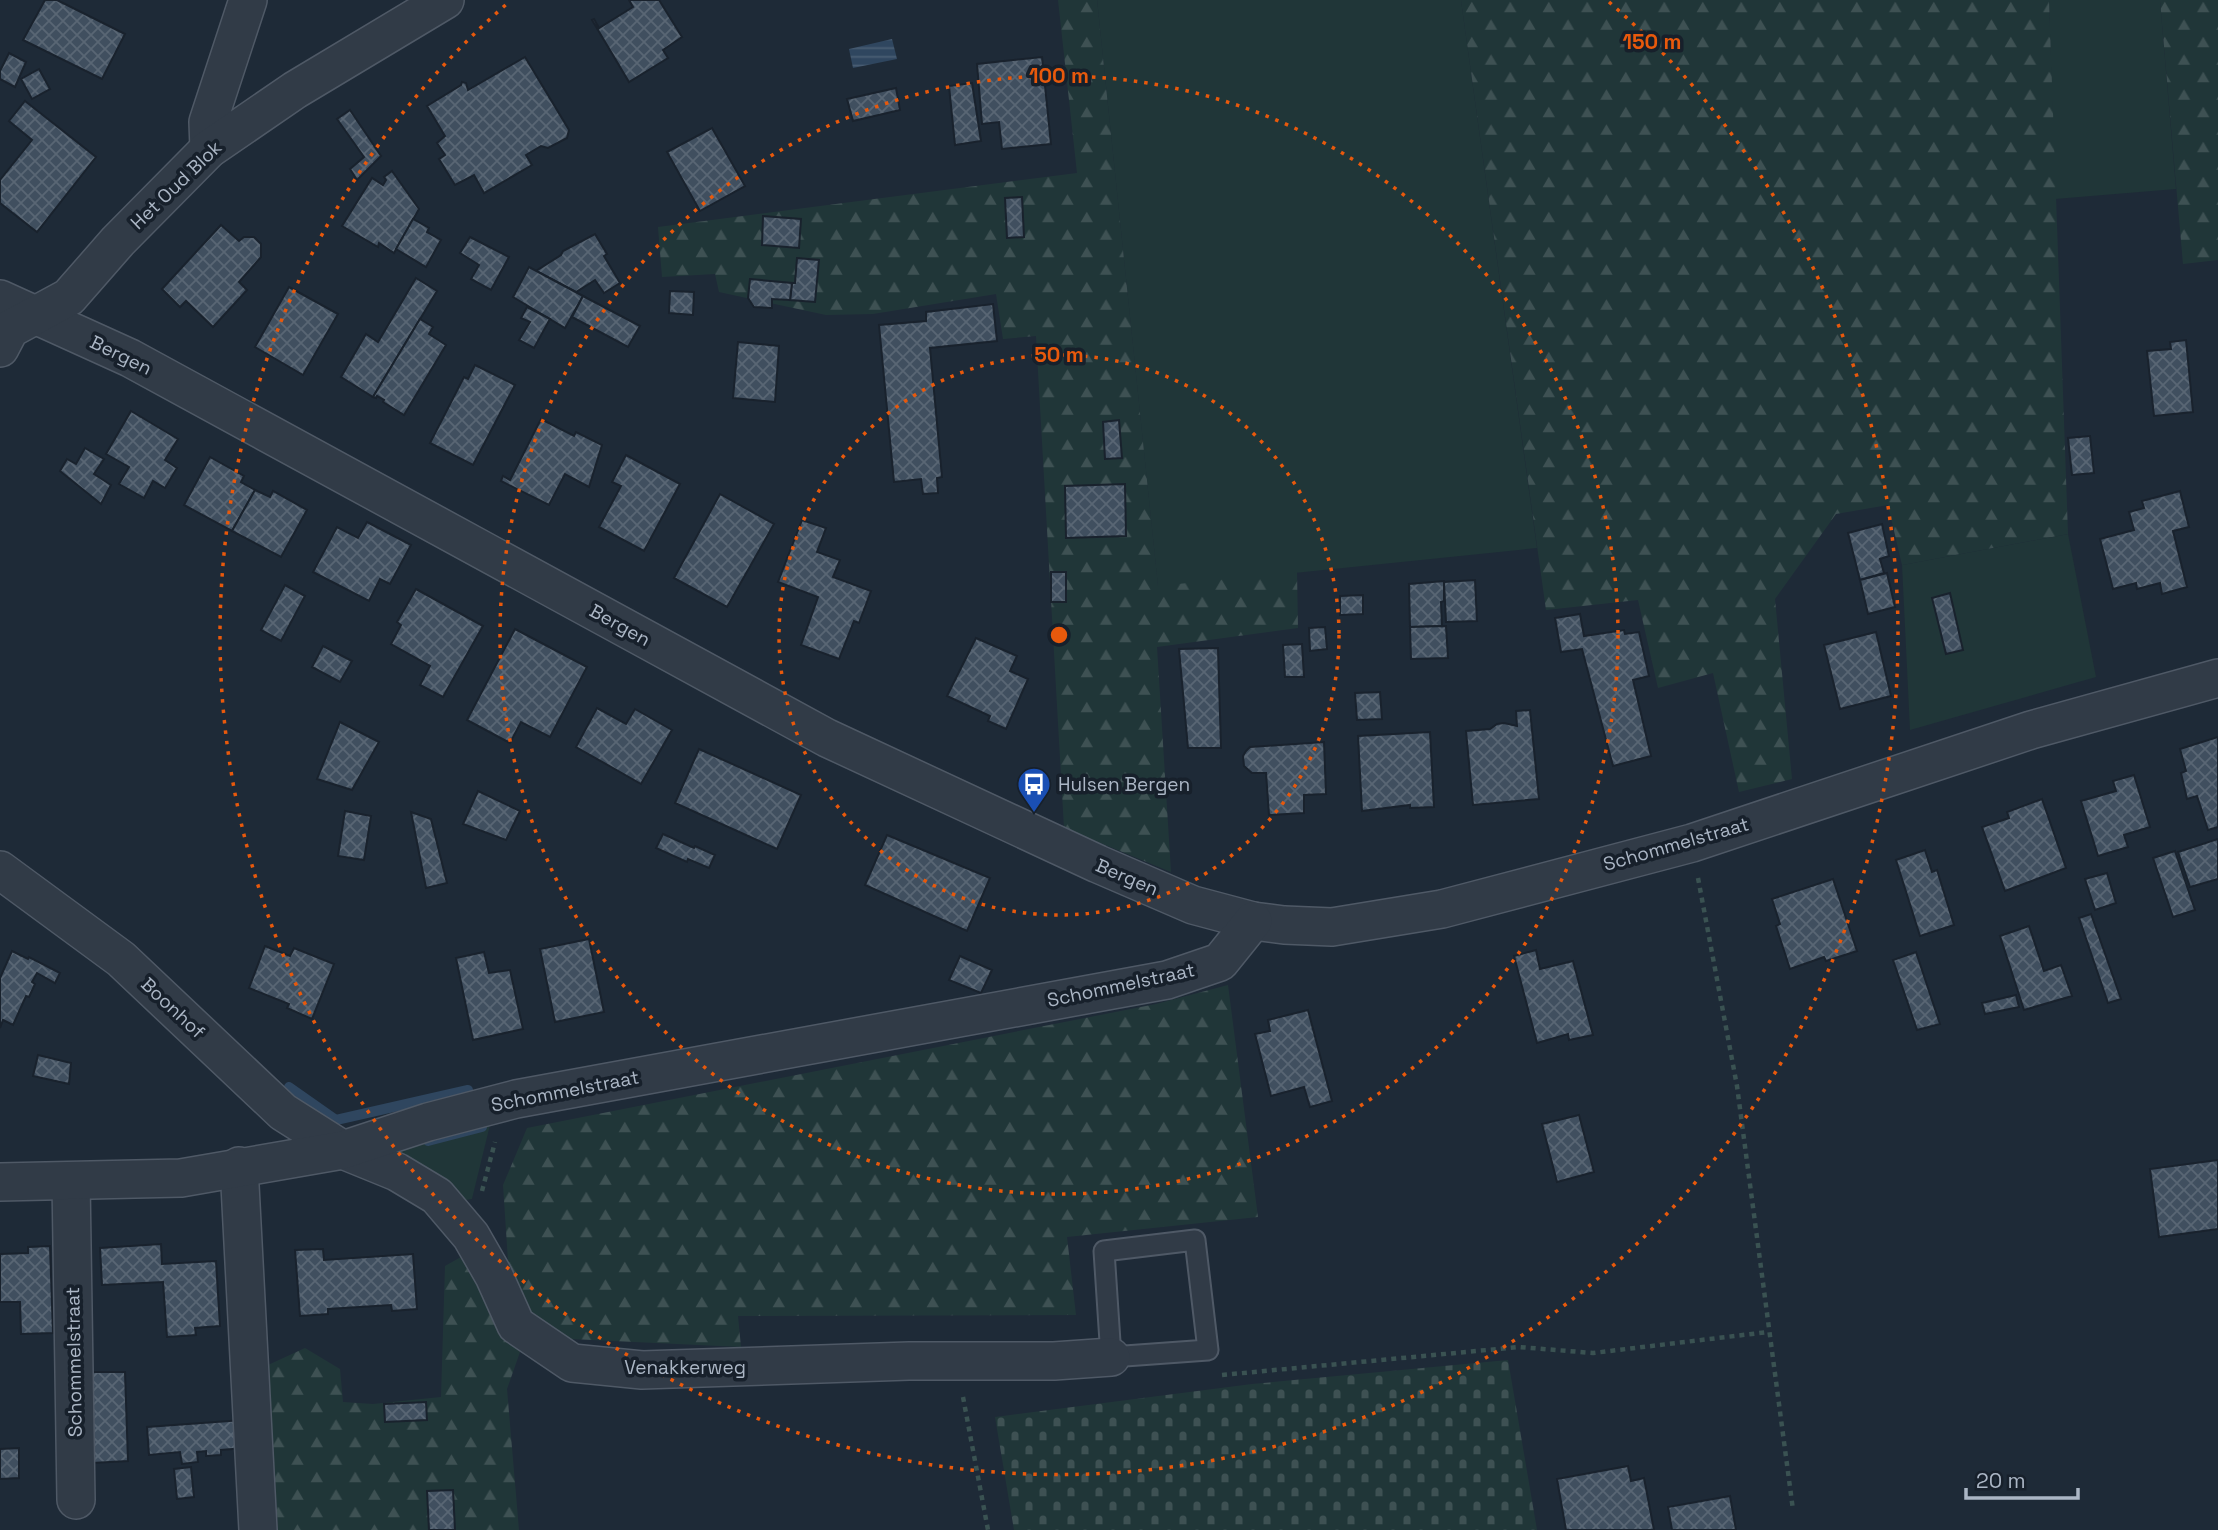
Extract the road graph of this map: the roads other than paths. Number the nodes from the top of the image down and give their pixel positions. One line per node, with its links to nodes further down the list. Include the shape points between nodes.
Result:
1 (248, 0): 3 (street, via 208,122)
2 (445, 0): 3 (street, Het Oud Blok, via 295,90)
3 (209, 149): 5 (street, Het Oud Blok, via 69,297)
4 (0, 299): 5 (street, Bergen)
5 (38, 315): 6 (street, Het Oud Blok, via 10,329); 9 (street, Bergen, via 130,358 827,738 1193,905)
6 (0, 348)
7 (2218, 678): 9 (street, Schommelstraat, via 2031,730 1692,843 1442,909 1332,927)
8 (0, 870): 10 (street, Boonhof, via 121,960 283,1112)
9 (1253, 921): 10 (street, Schommelstraat, via 1220,962 1167,980 516,1099)
10 (343, 1150): 11 (street, Schommelstraat); 14 (street, Venakkerweg, via 397,1172 437,1196 471,1236 516,1325 572,1363 642,1370)
11 (239, 1166): 12 (street, Schommelstraat, via 181,1178); 16 (street)
12 (71, 1181): 13 (street, Schommelstraat); 15 (street, Schommelstraat)
13 (0, 1182)
14 (1111, 1357): 14 (lane, via 1208,1350 1195,1240 1104,1251)
15 (76, 1500)
16 (258, 1530)

